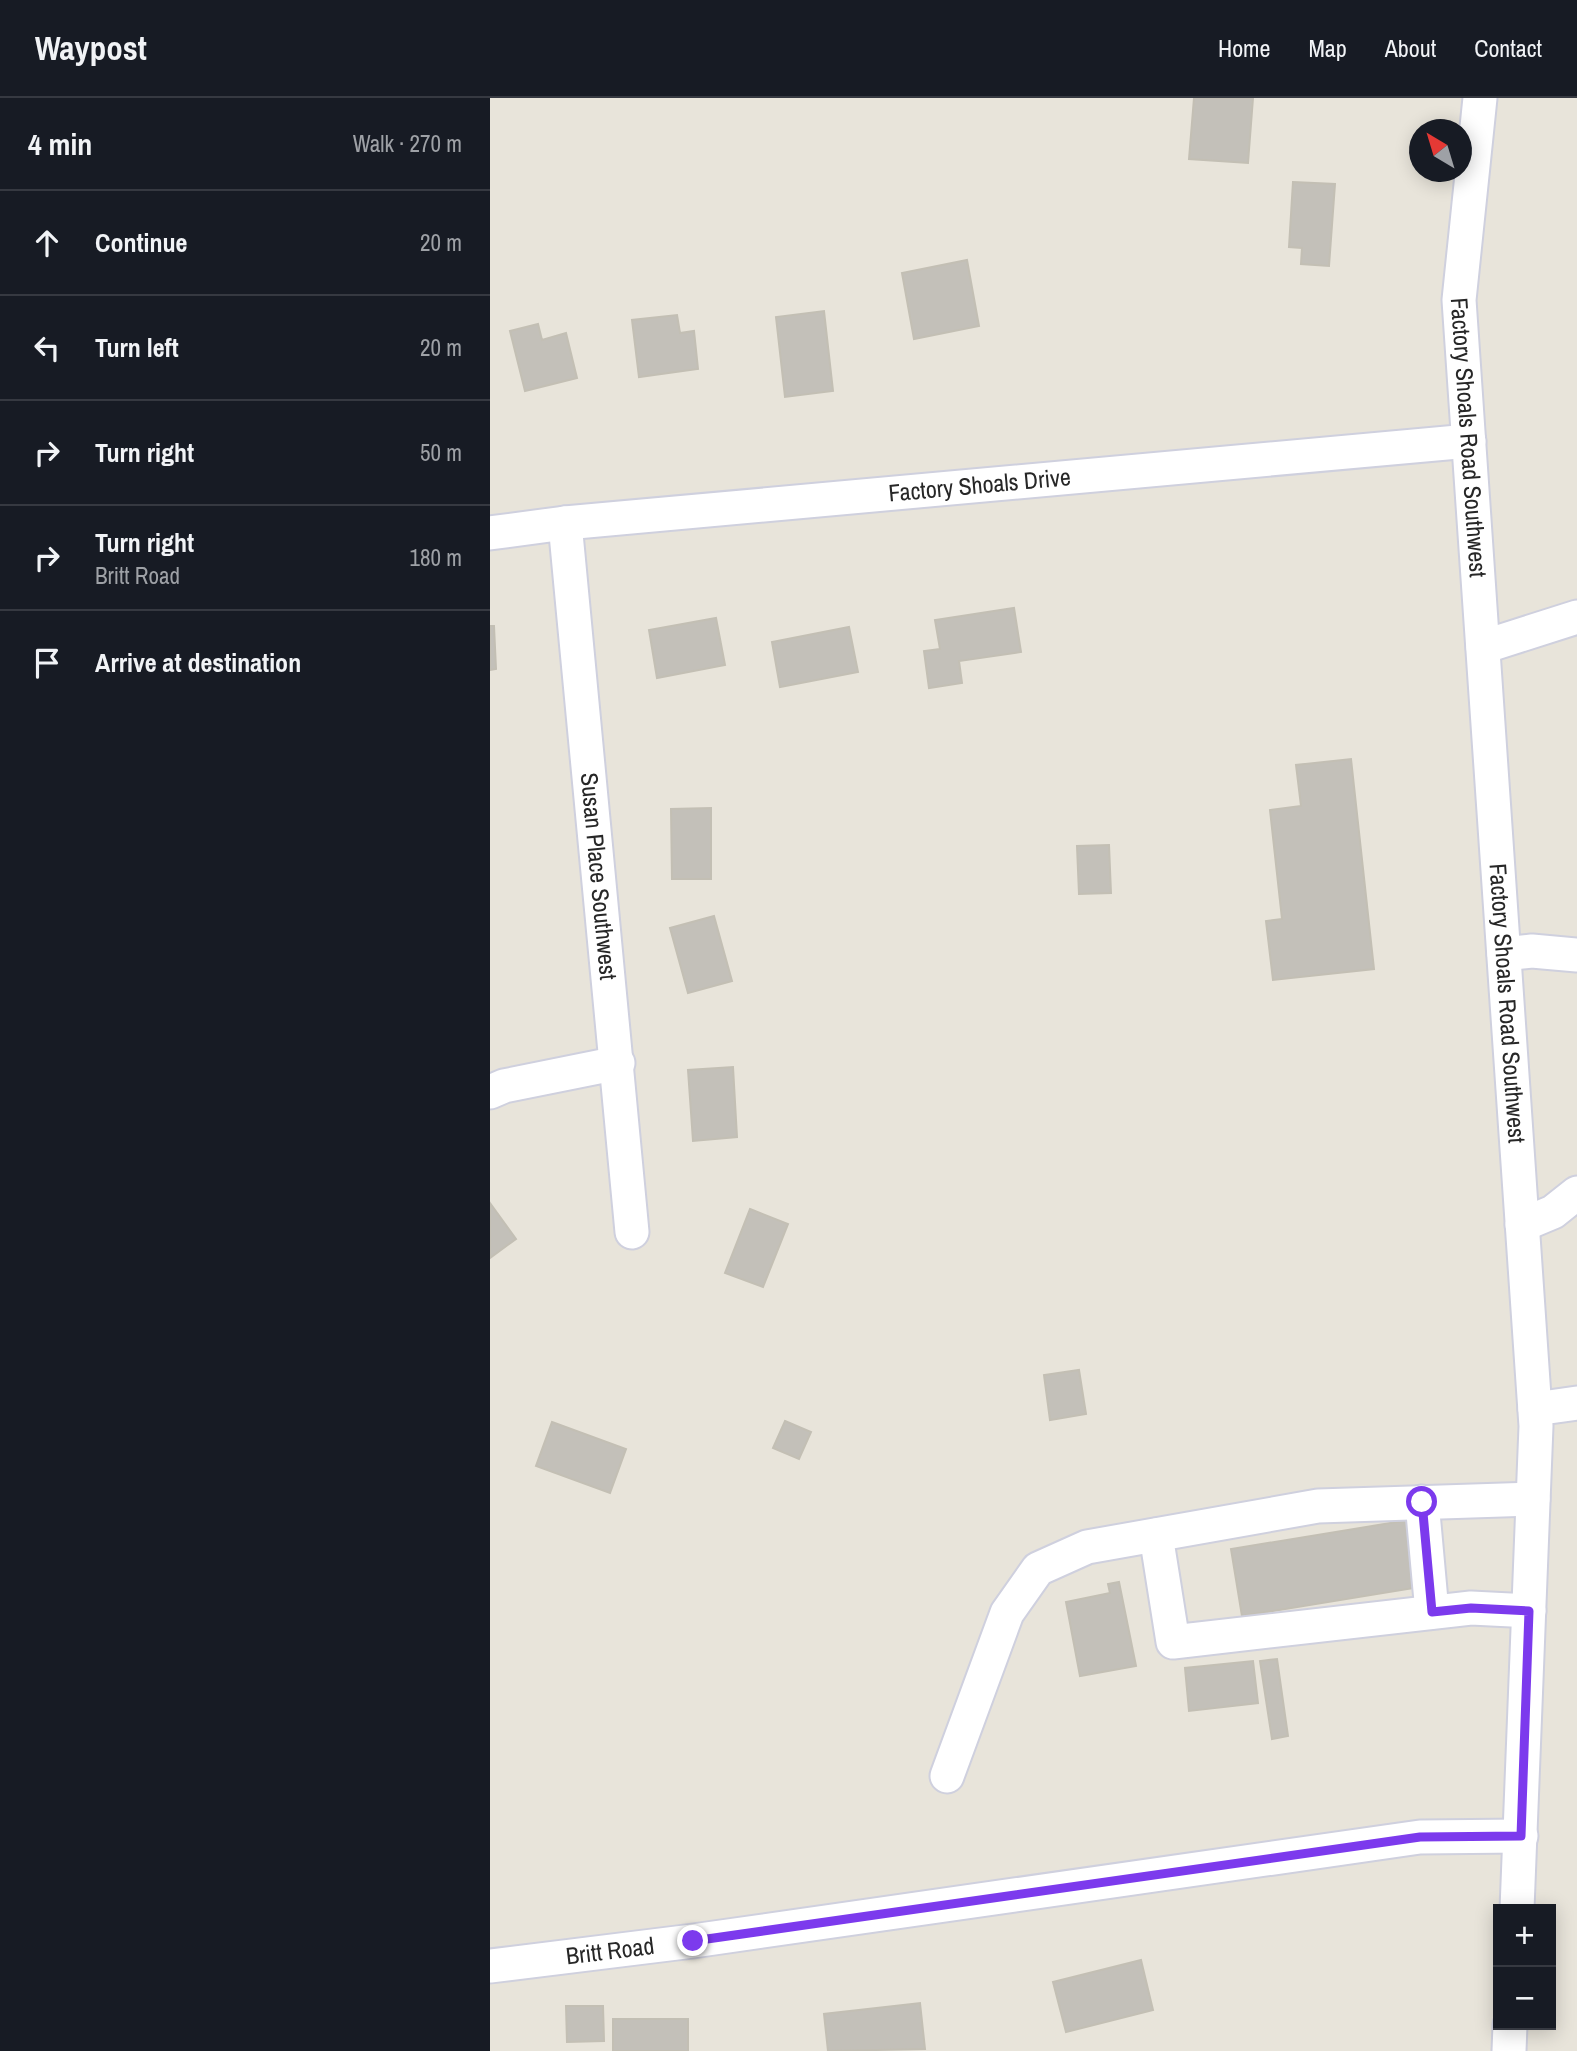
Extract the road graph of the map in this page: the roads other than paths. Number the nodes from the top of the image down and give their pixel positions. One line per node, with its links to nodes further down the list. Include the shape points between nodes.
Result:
1 (1480, 98): 2 (street, Factory Shoals Road Southwest, via 1459,300)
2 (1469, 441): 3 (street, Factory Shoals Drive); 6 (street, Factory Shoals Road Southwest)
3 (565, 523): 4 (street, Factory Shoals Drive); 9 (street, Susan Place Southwest)
4 (490, 533)
5 (1577, 617): 6 (street)
6 (1483, 648): 7 (street, Factory Shoals Road Southwest)
7 (1504, 954): 8 (street); 12 (street, Factory Shoals Road Southwest)
8 (1577, 955)
9 (618, 1063): 10 (street); 13 (street, Susan Place Southwest)
10 (490, 1092)
11 (1577, 1192): 12 (street, via 1553,1212)
12 (1522, 1225): 15 (street, Factory Shoals Road Southwest)
13 (632, 1232)
14 (1577, 1403): 15 (street)
15 (1535, 1409): 16 (street, Factory Shoals Road Southwest)
16 (1533, 1499): 17 (street); 19 (street, Factory Shoals Road Southwest)
17 (1422, 1502): 18 (street, via 1318,1506); 20 (street)
18 (1156, 1535): 20 (street, via 1173,1642); 21 (street, via 1087,1547 1038,1569 1007,1613)
19 (1529, 1611): 20 (street, via 1471,1608); 22 (street, Factory Shoals Road Southwest)
20 (1432, 1612)
21 (947, 1776)
22 (1521, 1836): 23 (street, Factory Shoals Road Southwest); 24 (street, Britt Road, via 1420,1837)
23 (1517, 1904)
24 (490, 1966)
25 (1510, 2030): 26 (street)
26 (1509, 2051)

